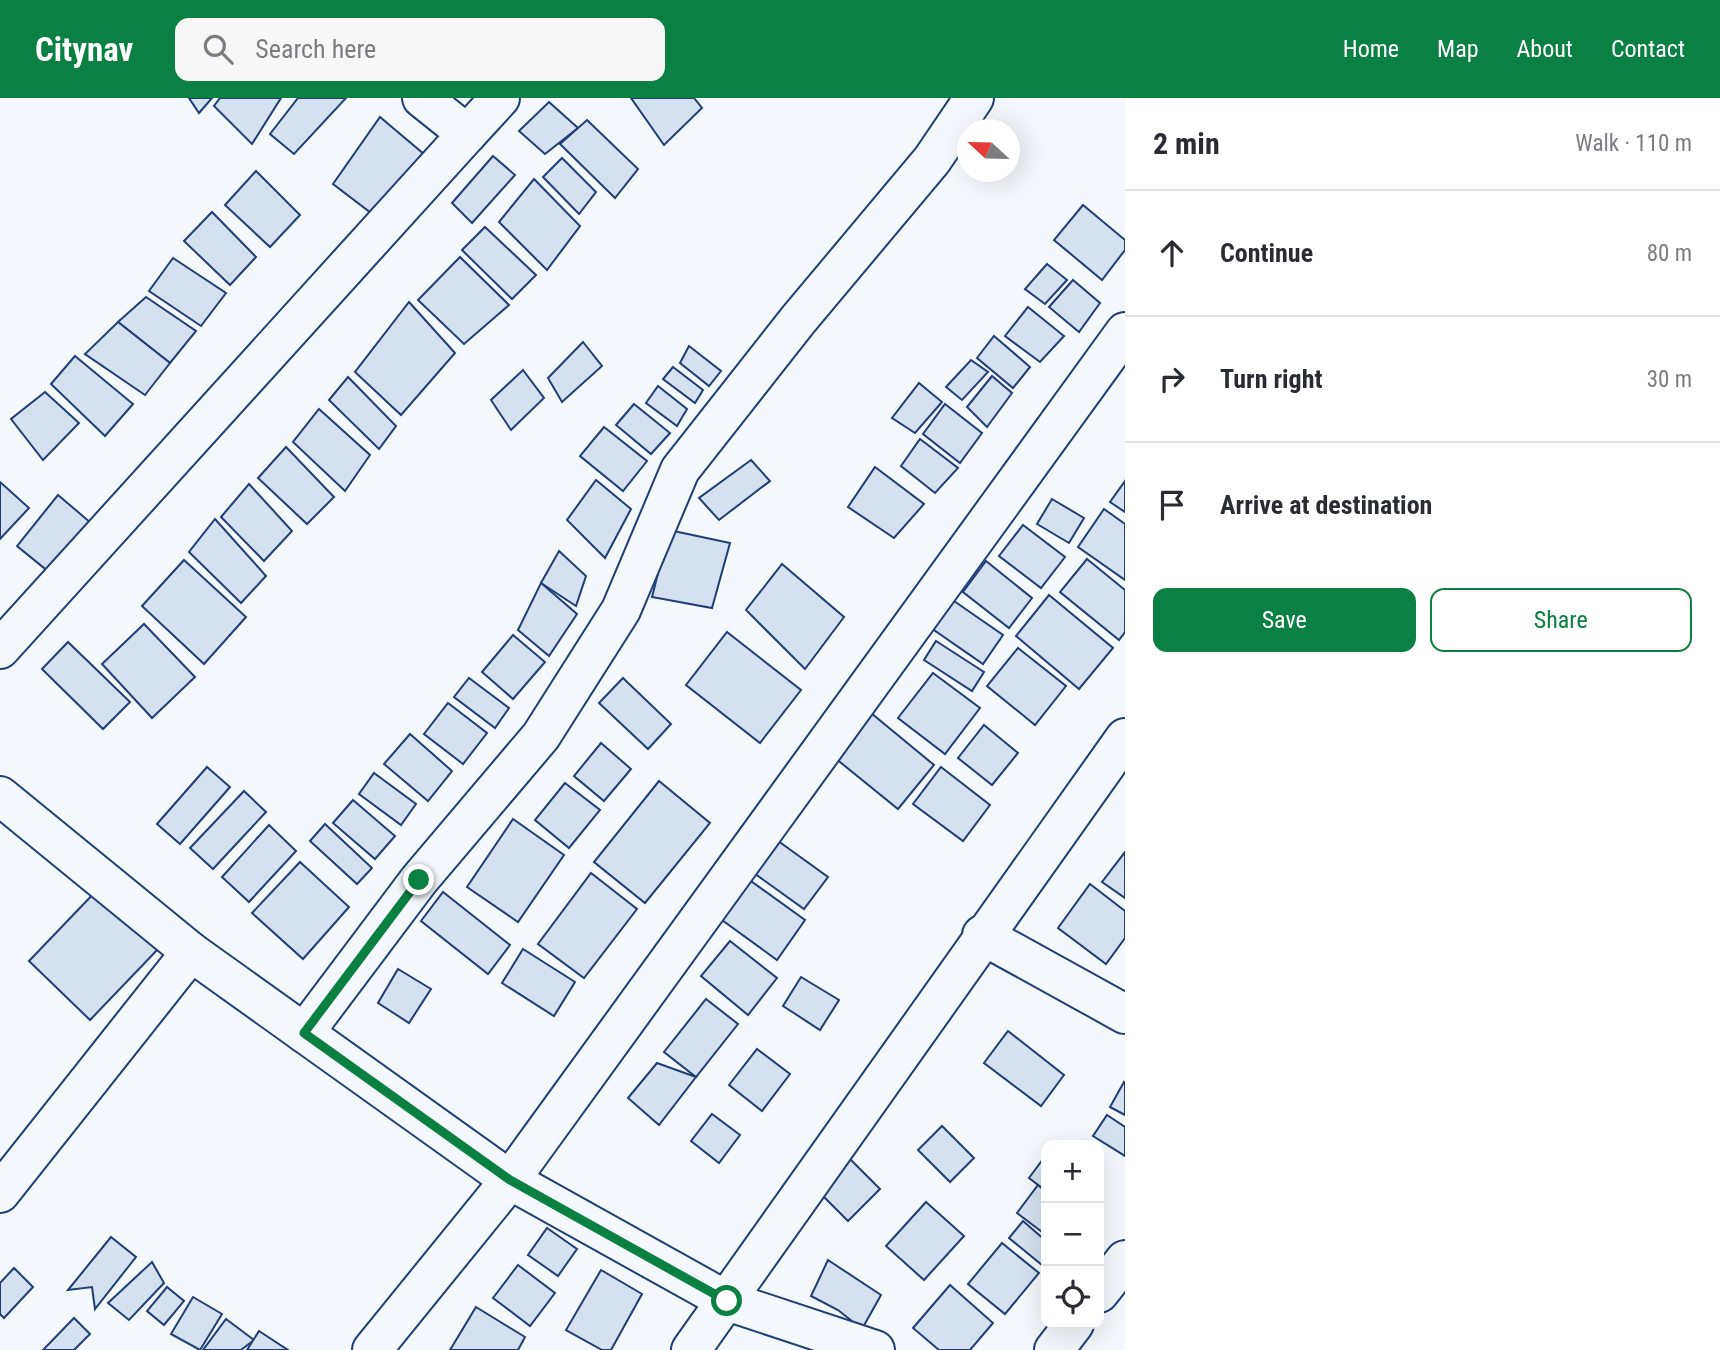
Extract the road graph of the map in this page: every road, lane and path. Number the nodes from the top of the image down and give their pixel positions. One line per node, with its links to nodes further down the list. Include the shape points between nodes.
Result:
1 (422, 98): 4 (street)
2 (500, 98): 4 (street)
3 (974, 98): 12 (street, via 933,160 680,470 621,610 541,736 419,880)
4 (467, 134): 6 (street)
5 (1125, 332): 13 (street)
6 (0, 649)
7 (1125, 738): 9 (street)
8 (0, 796): 10 (street)
9 (982, 935): 11 (street); 17 (street)
10 (191, 952): 12 (street); 14 (street)
11 (1125, 1014)
12 (304, 1033): 13 (street)
13 (510, 1180): 17 (street); 19 (street)
14 (0, 1194)
15 (1125, 1260): 16 (street)
16 (1104, 1287)
17 (727, 1301): 20 (street); 21 (street)
18 (1070, 1329): 22 (street)
19 (372, 1350)
20 (691, 1350)
21 (875, 1350)
22 (1054, 1350)

